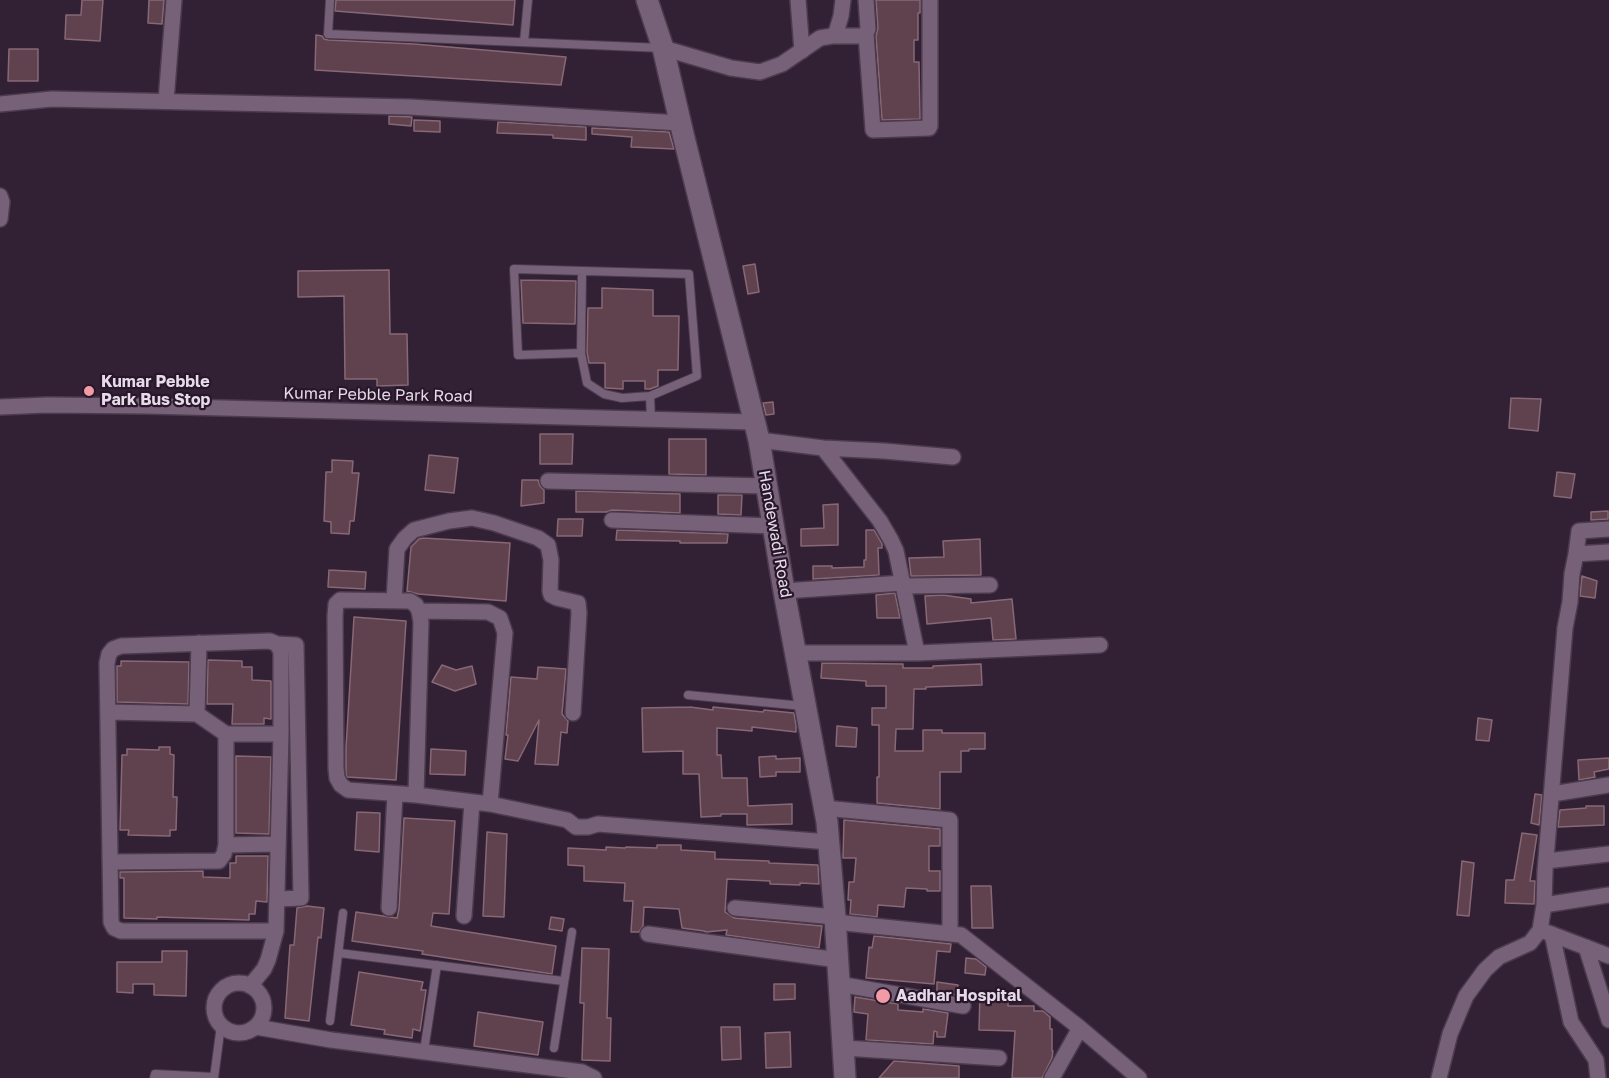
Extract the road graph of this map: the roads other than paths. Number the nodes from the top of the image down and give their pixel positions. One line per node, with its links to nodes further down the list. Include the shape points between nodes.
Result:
1 (174, 0): 14 (street)
2 (330, 0): 11 (lane, via 328,34)
3 (528, 0): 11 (lane)
4 (647, 0): 12 (main road, Handewadi Road)
5 (798, 0): 13 (street)
6 (843, 0): 10 (street)
7 (866, 0): 9 (street)
8 (930, 0): 9 (street, via 929,128 873,130)
9 (866, 34): 10 (street)
10 (835, 36): 13 (street, via 820,38)
11 (524, 42): 12 (lane)
12 (663, 48): 13 (street, via 731,68 760,72); 16 (main road, Handewadi Road)
13 (802, 51)
14 (166, 101): 15 (street, via 52,99); 16 (street, via 410,107)
15 (0, 105)
16 (680, 123): 24 (main road, Handewadi Road)
17 (0, 196): 18 (street)
18 (0, 219)
19 (582, 271): 20 (lane); 20 (lane, via 514,269 518,355); 21 (lane, via 689,274 697,376)
20 (581, 353): 21 (lane, via 588,383 604,394 622,398)
21 (650, 396): 23 (lane)
22 (0, 407): 23 (street, Kumar Pebble Park Road, via 147,406)
23 (651, 420): 24 (street, Kumar Pebble Park Road)
24 (757, 431): 25 (street, Kumar Pebble Park Road); 28 (main road, Handewadi Road)
25 (823, 448): 26 (street, Kumar Pebble Park Road); 34 (street, via 891,540)
26 (953, 457)
27 (548, 481): 28 (street)
28 (767, 486): 30 (main road, Handewadi Road)
29 (612, 520): 30 (street)
30 (773, 526): 36 (main road, Handewadi Road)
31 (1609, 529): 33 (street, via 1579,531)
32 (1609, 552): 33 (street)
33 (1576, 554): 53 (street, via 1565,628)
34 (903, 585): 35 (street); 36 (street); 42 (street)
35 (990, 585)
36 (784, 591): 43 (main road, Handewadi Road)
37 (394, 601): 38 (street, via 416,604); 47 (street, via 397,549 414,530 472,518 538,538 548,545 551,595 578,603); 52 (street, via 340,600 334,616 337,778 348,790)
38 (419, 611): 54 (street); 56 (street, via 488,612 500,618 505,633)
39 (199, 643): 40 (street); 46 (street, via 113,649 107,663); 48 (street)
40 (277, 644): 50 (street, via 282,660); 65 (street, via 296,645 301,898)
41 (1100, 645): 42 (street)
42 (918, 652): 43 (street)
43 (796, 653): 45 (main road, Handewadi Road)
44 (688, 695): 45 (lane)
45 (807, 706): 57 (main road, Handewadi Road)
46 (108, 712): 48 (street); 63 (street)
47 (573, 713)
48 (197, 714): 49 (street)
49 (226, 734): 50 (street); 60 (street)
50 (281, 734): 59 (street)
51 (1609, 788): 53 (street)
52 (395, 794): 54 (street); 67 (street)
53 (1552, 794): 62 (street)
54 (416, 795): 55 (street)
55 (472, 802): 56 (street); 70 (street)
56 (490, 804): 58 (street, via 567,820 576,827 598,824)
57 (824, 808): 58 (main road, Handewadi Road); 75 (street, via 950,820)
58 (829, 842): 71 (main road, Handewadi Road)
59 (278, 844): 60 (street); 65 (street)
60 (226, 845): 63 (street, via 219,861)
61 (1609, 854): 62 (street)
62 (1546, 861): 66 (street)
63 (110, 862): 72 (street, via 111,922 121,931)
64 (1609, 895): 66 (street)
65 (276, 899): 72 (street)
66 (1544, 904): 74 (street)
67 (389, 908)
68 (735, 908): 71 (street)
69 (343, 913): 78 (lane)
70 (464, 915)
71 (835, 919): 75 (street); 80 (main road, Handewadi Road)
72 (276, 931): 84 (street, via 268,960)
73 (572, 932): 82 (lane)
74 (1546, 932): 77 (street); 101 (street, via 1499,957 1485,970 1466,996 1450,1034); 102 (street, via 1571,1022 1596,1060)
75 (950, 933): 90 (street, via 961,934)
76 (648, 934): 80 (street)
77 (1586, 947): 79 (street); 86 (street)
78 (339, 953): 81 (lane); 87 (lane)
79 (1609, 956)
80 (838, 960): 83 (main road, Handewadi Road)
81 (437, 965): 82 (lane); 93 (lane)
82 (563, 981): 91 (lane)
83 (839, 984): 85 (street); 92 (main road, Handewadi Road)
84 (250, 986): 88 (street, via 232,985 217,997 214,1006); 89 (street, via 263,1000 262,1019)
85 (963, 1006)
86 (1609, 1020)
87 (330, 1021)
88 (220, 1024): 89 (street, via 237,1033); 97 (lane)
89 (256, 1027): 93 (street)
90 (1080, 1028): 95 (street); 100 (street)
91 (554, 1048)
92 (844, 1048): 94 (street); 99 (main road, Handewadi Road)
93 (424, 1052): 98 (street, via 582,1072)
94 (999, 1058)
95 (1136, 1077)
96 (154, 1078): 97 (lane, via 155,1074)
97 (214, 1078)
98 (594, 1078)
99 (845, 1078)
100 (1052, 1078)
101 (1439, 1078)
102 (1598, 1078)

